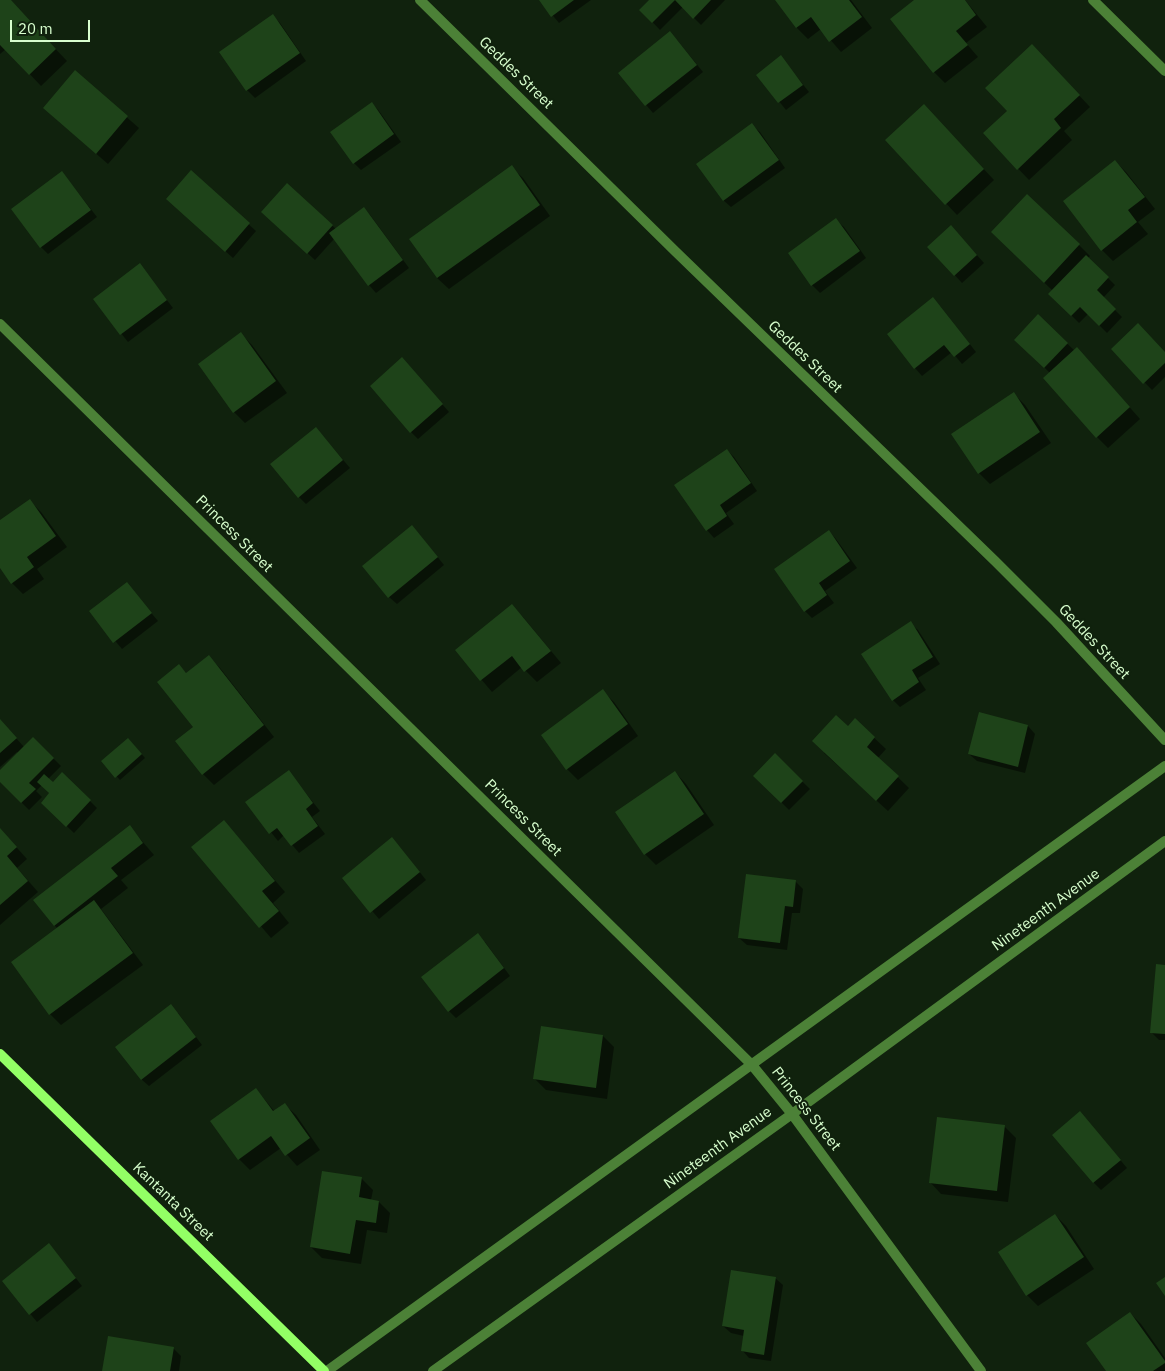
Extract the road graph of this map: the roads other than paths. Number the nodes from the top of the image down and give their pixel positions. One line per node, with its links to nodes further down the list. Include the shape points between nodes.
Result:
1 (420, 0): 5 (street, Geddes Street, via 995,561)
2 (1093, 0): 3 (street)
3 (1165, 71)
4 (0, 324): 9 (street, Princess Street)
5 (1165, 740)
6 (1165, 766): 9 (street)
7 (1165, 841): 10 (street, Nineteenth Avenue)
8 (0, 1054): 11 (street, Kantanta Street)
9 (752, 1065): 10 (street, Princess Street); 11 (street)
10 (792, 1114): 12 (street, Nineteenth Avenue); 13 (street, Princess Street)
11 (326, 1371)
12 (432, 1371)
13 (981, 1371)

